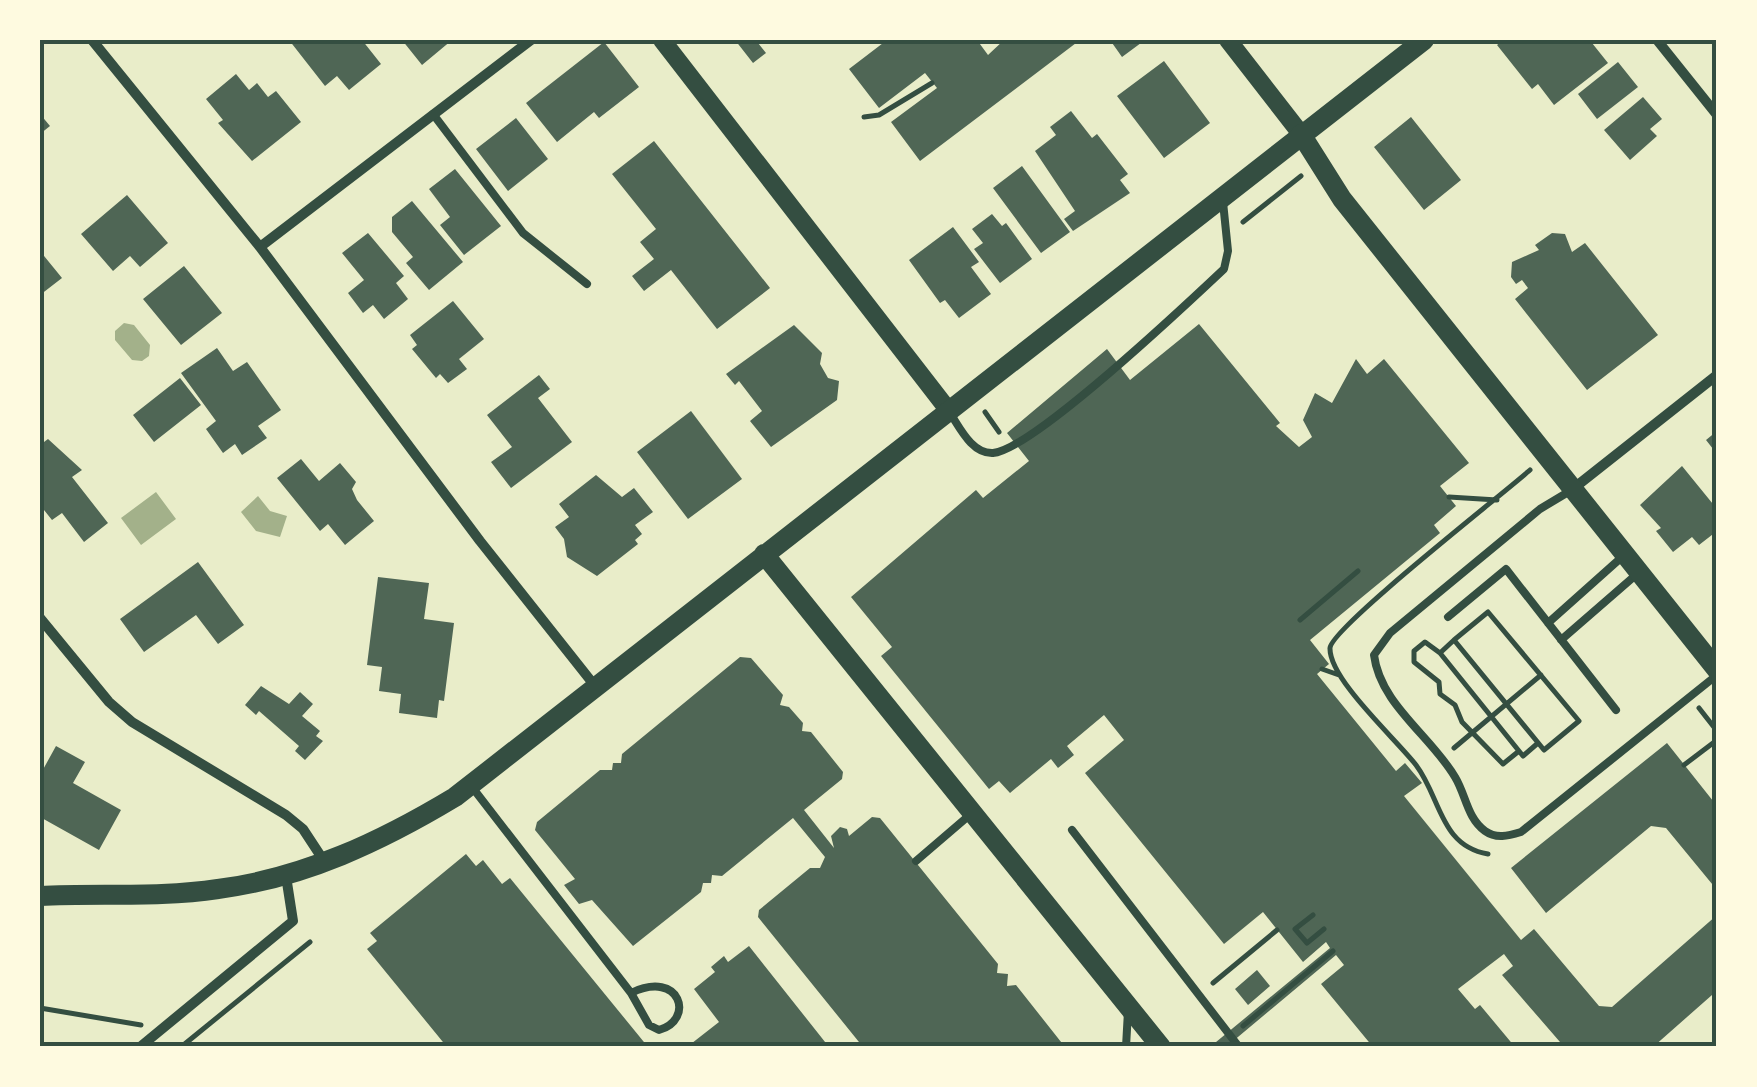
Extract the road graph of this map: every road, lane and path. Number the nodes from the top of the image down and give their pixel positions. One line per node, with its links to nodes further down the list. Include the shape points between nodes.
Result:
1 (92, 40): 17 (street)
2 (530, 40): 10 (street)
3 (662, 40): 20 (street)
4 (1228, 40): 13 (street)
5 (1424, 40): 13 (main road)
6 (1657, 40): 9 (street)
7 (932, 83): 12 (path, via 879,116)
8 (1717, 92): 9 (lane)
9 (1706, 101): 11 (street)
10 (434, 114): 17 (street); 18 (lane, via 523,233)
11 (1717, 116)
12 (864, 117)
13 (1301, 134): 14 (main road); 15 (main road)
14 (1320, 163): 16 (path, via 1258,205 1242,222); 21 (main road)
15 (1223, 198): 20 (main road); 20 (lane, via 1224,269 1119,366 1015,445 993,453 974,448)
16 (1240, 241)
17 (260, 246): 41 (street)
18 (587, 284)
19 (1717, 375): 22 (street)
20 (949, 412): 25 (main road)
21 (1548, 455): 22 (main road); 24 (path)
22 (1574, 488): 26 (main road); 49 (lane, via 1390,632 1374,656 1383,686)
23 (1449, 497): 24 (path)
24 (1497, 500): 29 (path)
25 (764, 554): 41 (main road); 53 (main road)
26 (1626, 554): 28 (main road); 33 (lane)
27 (1358, 571): 32 (path)
28 (1639, 572): 35 (lane); 38 (main road)
29 (1369, 604)
30 (40, 618): 56 (street, via 132,722 286,815)
31 (1448, 618): 33 (lane, via 1506,569)
32 (1300, 620)
33 (1548, 622): 35 (lane)
34 (1454, 640): 36 (path); 40 (path, via 1488,612); 42 (path)
35 (1561, 640): 43 (lane)
36 (1440, 653): 44 (path); 45 (path, via 1425,642 1414,651 1414,662 1439,682 1440,694)
37 (1322, 669): 39 (path)
38 (1717, 673): 49 (lane, via 1521,832 1505,837 1488,834 1473,820)
39 (1339, 676)
40 (1542, 676): 42 (path); 47 (path, via 1579,721 1544,750)
41 (596, 687): 52 (main road)
42 (1507, 704): 44 (path); 47 (path)
43 (1616, 710)
44 (1491, 717): 45 (path); 48 (path)
45 (1471, 733): 48 (path, via 1503,764); 49 (path)
46 (1717, 740): 50 (path)
47 (1539, 743): 48 (path, via 1523,756)
48 (1519, 751)
49 (1441, 758): 51 (path)
50 (1684, 765)
51 (1415, 775)
52 (470, 786): 56 (main road); 64 (lane)
53 (972, 813): 55 (lane); 66 (main road)
54 (1072, 830): 65 (lane)
55 (916, 861)
56 (324, 862): 57 (main road)
57 (286, 876): 58 (main road, via 215,890); 68 (street, via 293,921)
58 (40, 896)
59 (1313, 915): 60 (path, via 1296,930 1307,943)
60 (1324, 929)
61 (1277, 930): 65 (path)
62 (310, 942): 71 (path)
63 (1333, 951): 69 (path)
64 (631, 993): 64 (lane, via 652,983 665,986 680,1008 676,1020 659,1030 649,1025)
65 (1199, 994): 74 (lane)
66 (1128, 1006): 72 (lane); 73 (main road)
67 (40, 1008): 68 (path)
68 (163, 1029): 70 (street)
69 (1232, 1035)
70 (140, 1047)
71 (181, 1047)
72 (1126, 1047)
73 (1161, 1047)
74 (1239, 1047)

